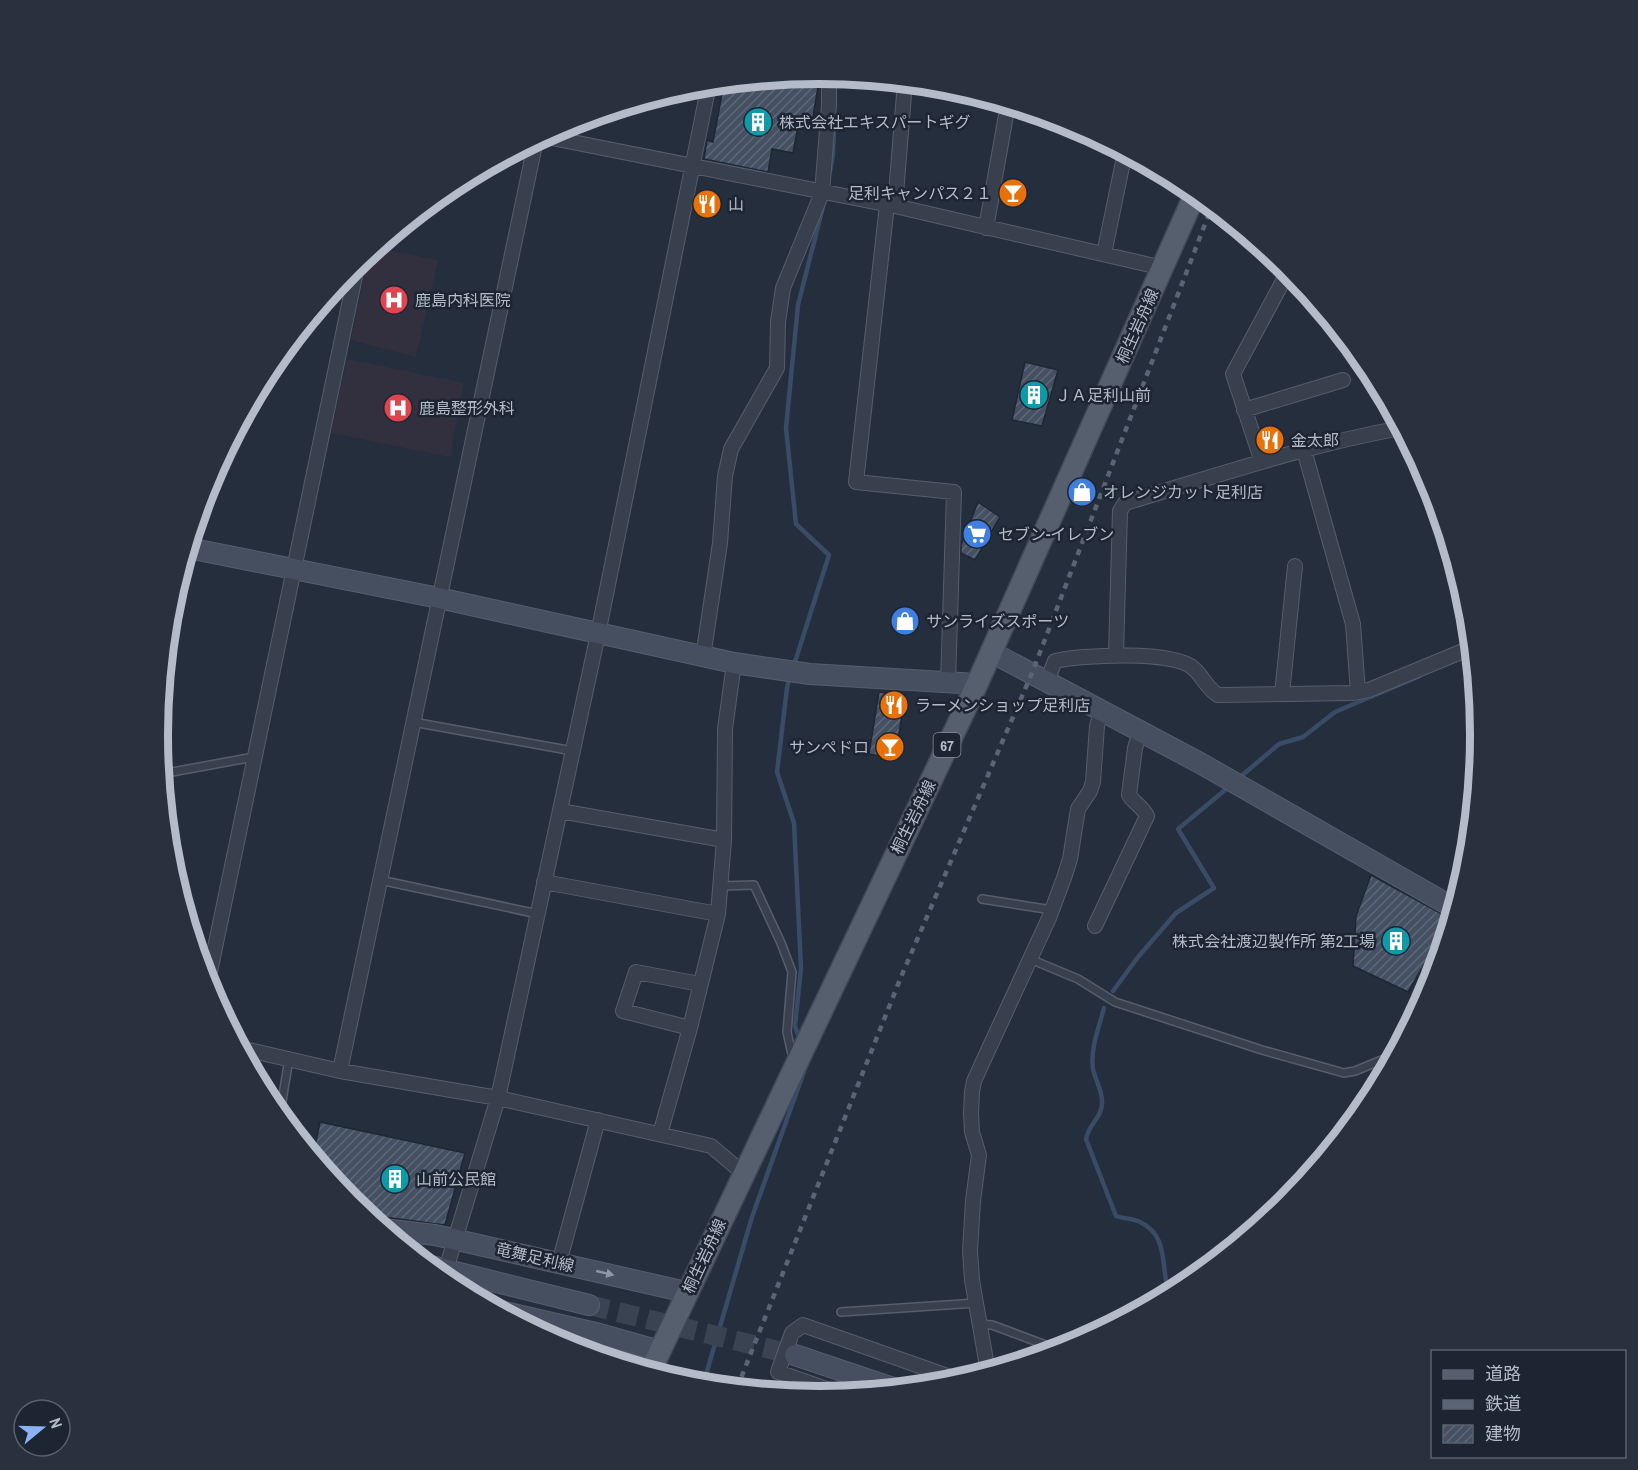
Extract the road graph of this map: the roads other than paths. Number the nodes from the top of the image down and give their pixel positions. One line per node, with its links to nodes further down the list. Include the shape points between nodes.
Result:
1 (829, 84): 9 (street)
2 (904, 90): 11 (street)
3 (707, 95): 8 (street)
4 (1007, 112): 12 (street)
5 (558, 139): 8 (street)
6 (534, 150): 25 (street)
7 (1123, 160): 13 (street)
8 (692, 167): 9 (street); 26 (street)
9 (822, 193): 11 (street); 30 (street, via 783,288 777,368 731,449)
10 (1192, 202): 14 (main road, 桐生岩舟線 / 67)
11 (891, 205): 12 (street); 33 (street, via 856,482 954,492)
12 (986, 228): 13 (street)
13 (1104, 254): 14 (street)
14 (1163, 268): 28 (main road, 桐生岩舟線 / 67)
15 (354, 280): 24 (street)
16 (1284, 280): 18 (street, via 1233,374)
17 (1343, 380): 18 (street)
18 (1244, 410): 21 (street)
19 (1394, 429): 20 (street)
20 (1304, 450): 21 (street); 35 (street, via 1353,624)
21 (1262, 462): 29 (street, via 1125,503 1120,511)
22 (196, 550): 24 (street)
23 (1295, 566): 36 (street)
24 (293, 569): 25 (street); 41 (street)
25 (439, 598): 26 (street); 38 (street)
26 (598, 634): 30 (street); 40 (street)
27 (1464, 651): 35 (street)
28 (991, 652): 32 (street); 34 (main road, 桐生岩舟線 / 67)
29 (1116, 654): 32 (street, via 1055,661); 36 (street, via 1192,666 1218,695)
30 (703, 657): 31 (street)
31 (734, 663): 33 (street, via 810,674); 44 (street, via 725,729)
32 (1047, 681): 37 (street)
33 (948, 682): 34 (street)
34 (977, 684): 61 (main road, 桐生岩舟線 / 67)
35 (1358, 692): 36 (street)
36 (1282, 694)
37 (1101, 711): 39 (street); 50 (street, via 1093,782 1078,809 1070,859)
38 (413, 722): 40 (lane); 45 (street)
39 (1140, 732): 49 (street); 53 (street, via 1129,795 1147,816)
40 (573, 751): 43 (street)
41 (254, 757): 42 (lane); 55 (street)
42 (169, 773)
43 (560, 811): 44 (street); 46 (street)
44 (724, 840): 47 (street)
45 (380, 880): 51 (lane); 62 (street)
46 (544, 882): 51 (street); 52 (street)
47 (720, 886): 52 (street); 61 (lane, via 754,885 781,943 792,972 787,1032)
48 (982, 898): 50 (lane)
49 (1448, 904)
50 (1052, 910): 54 (street)
51 (538, 914): 63 (street)
52 (718, 914): 56 (street)
53 (1095, 927)
54 (1030, 959): 60 (lane, via 1078,979 1115,1002 1344,1073); 74 (street, via 972,1092 972,1132 979,1155 970,1251)
55 (211, 966)
56 (700, 984): 57 (street); 57 (street, via 636,972 623,1011)
57 (690, 1028): 66 (street)
58 (250, 1050): 59 (street)
59 (289, 1059): 62 (street); 64 (lane)
60 (1384, 1059)
61 (794, 1066): 67 (main road, 桐生岩舟線 / 67)
62 (340, 1071): 63 (street)
63 (498, 1098): 65 (street); 69 (street)
64 (282, 1102)
65 (598, 1120): 66 (street); 70 (street)
66 (660, 1134): 67 (street, via 711,1146)
67 (743, 1173): 73 (main road, 桐生岩舟線 / 67)
68 (398, 1230): 69 (street, 竜舞足利線)
69 (455, 1239): 70 (street, 竜舞足利線); 71 (street)
70 (559, 1263): 73 (street, 竜舞足利線, one-way to 73)
71 (441, 1265)
72 (456, 1275): 75 (street)
73 (686, 1292): 80 (main road, 桐生岩舟線 / 67)
74 (977, 1303): 76 (lane); 77 (street)
75 (589, 1305)
76 (841, 1312)
77 (979, 1324): 79 (lane); 82 (street)
78 (549, 1327): 80 (street, via 600,1334)
79 (1045, 1345)
80 (660, 1351): 83 (main road, 桐生岩舟線 / 67)
81 (795, 1355): 85 (street)
82 (987, 1364)
83 (654, 1365)
84 (941, 1374): 86 (street, via 803,1325 792,1333 778,1372)
85 (878, 1383)
86 (818, 1386)

